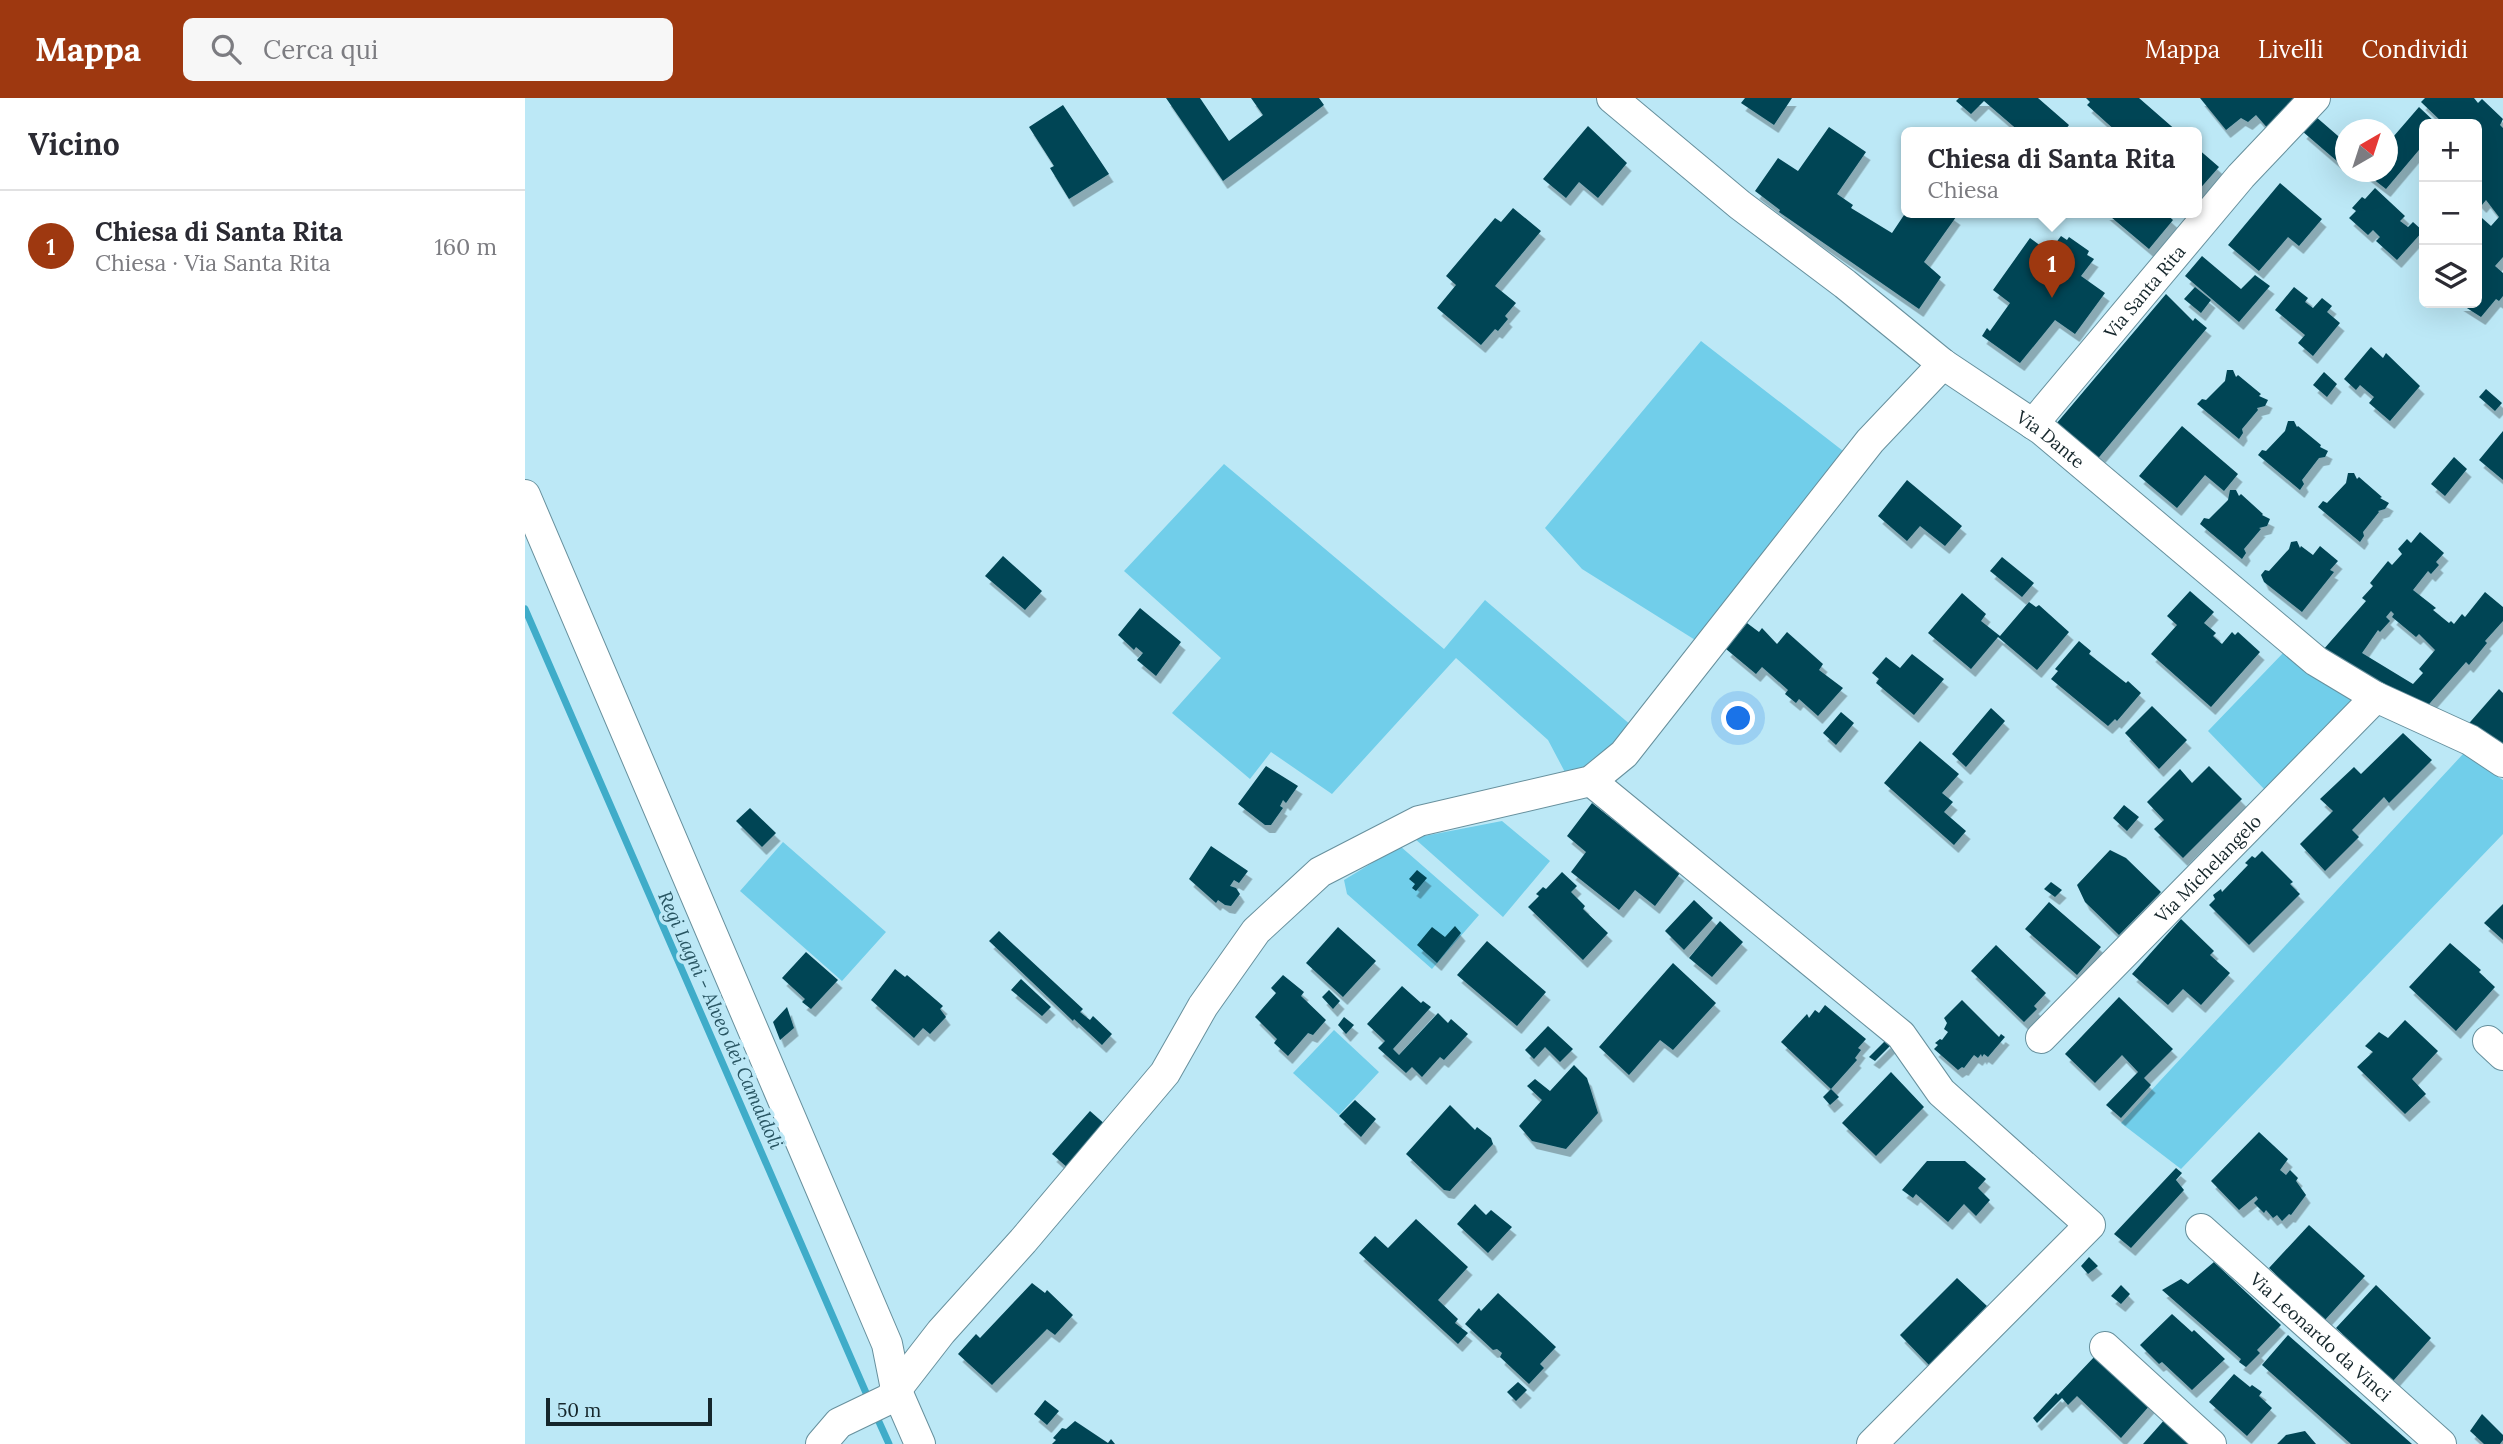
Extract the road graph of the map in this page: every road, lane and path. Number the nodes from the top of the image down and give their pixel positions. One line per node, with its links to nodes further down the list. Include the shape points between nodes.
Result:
1 (1612, 98): 3 (street, Via Dante)
2 (2315, 98): 4 (street, Via Santa Rita, via 2241,176)
3 (1943, 364): 4 (street, Via Dante); 8 (street, via 1870,441 1625,754)
4 (2033, 424): 6 (street, Via Dante, via 2316,661)
5 (525, 495): 12 (street, via 887,1344)
6 (2375, 697): 7 (street, Via Dante, via 2470,740); 9 (street, Via Michelangelo)
7 (2503, 762)
8 (1591, 781): 12 (street, via 1419,821 1320,872 1256,931 1203,1006 1165,1073 940,1332); 15 (street, via 1901,1035 1941,1092 2090,1225)
9 (2041, 1038)
10 (2201, 1229): 17 (street, Via Leonardo da Vinci)
11 (2105, 1347): 16 (street)
12 (893, 1394): 13 (street); 14 (street)
13 (830, 1434)
14 (920, 1444)
15 (1872, 1444)
16 (2211, 1444)
17 (2441, 1444)

